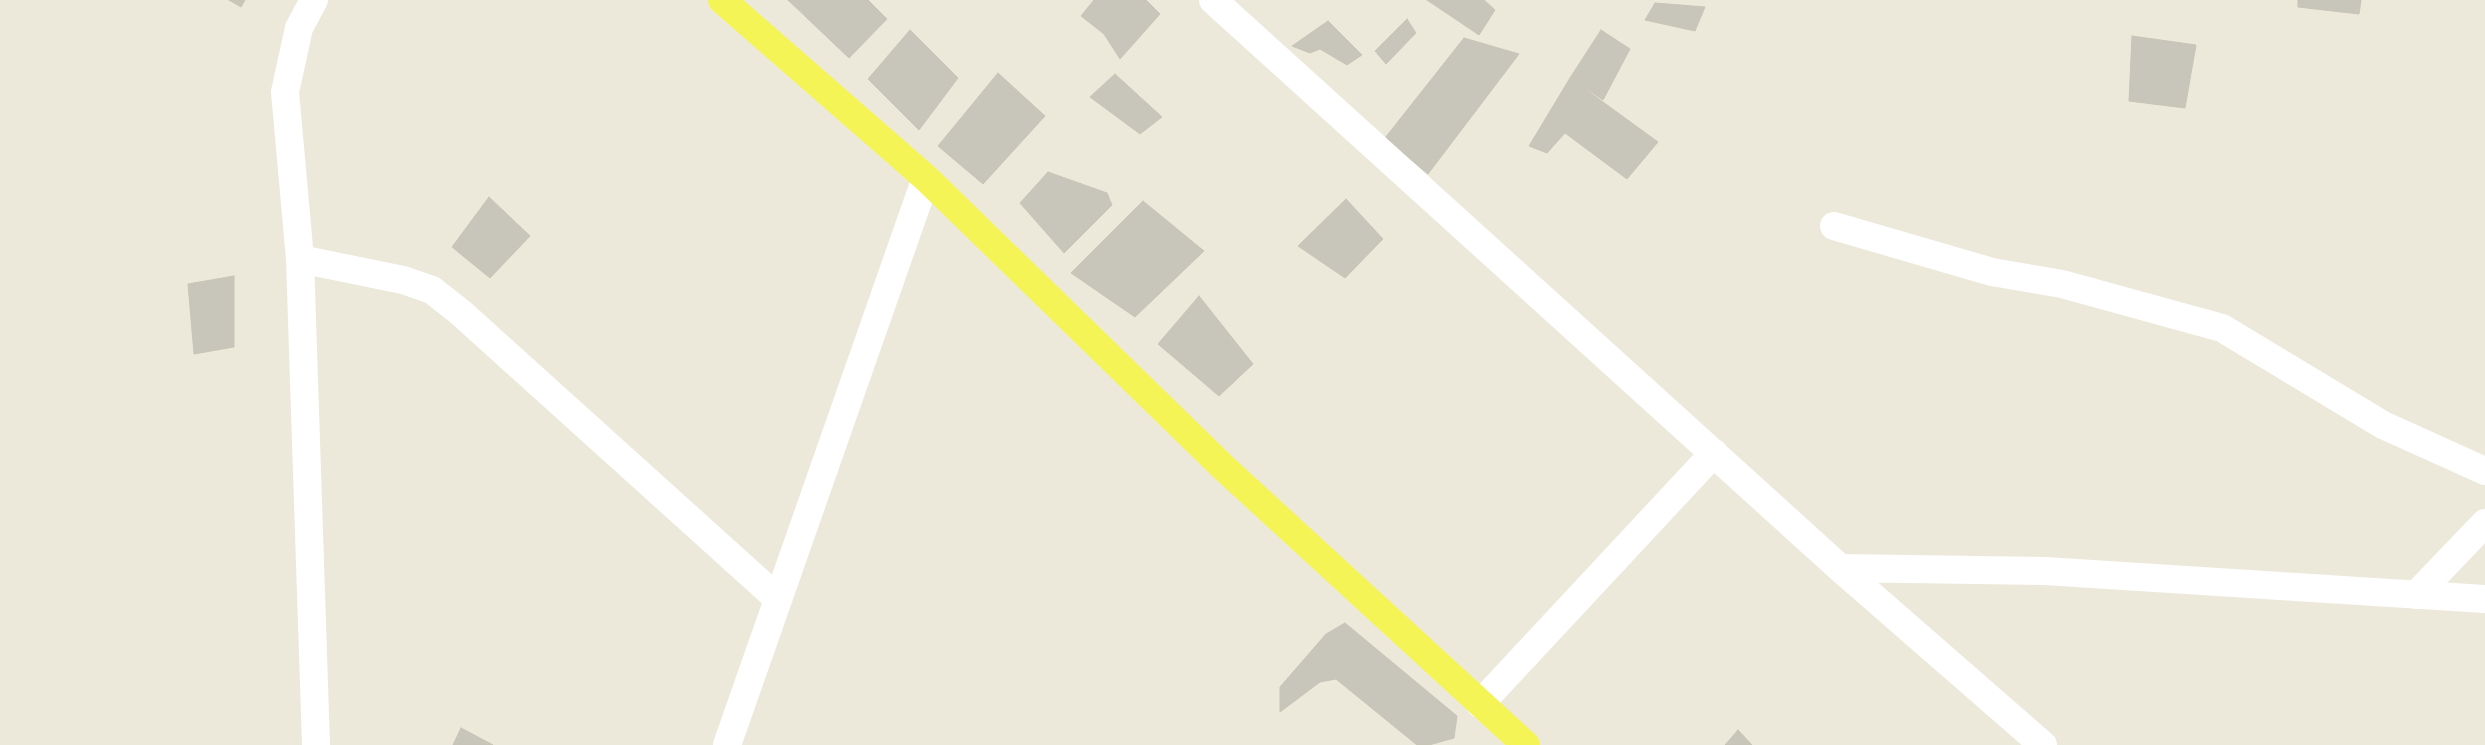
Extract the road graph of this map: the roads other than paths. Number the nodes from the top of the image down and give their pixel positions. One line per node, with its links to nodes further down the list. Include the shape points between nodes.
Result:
1 (314, 0): 6 (street, via 299,28 285,92)
2 (722, 0): 4 (main road)
3 (1213, 0): 7 (street)
4 (926, 178): 12 (street); 14 (main road, via 1223,467)
5 (1834, 226): 8 (street, via 1992,272 2062,284 2222,328 2383,425)
6 (300, 259): 12 (street, via 403,280 432,290); 15 (street)
7 (1714, 453): 10 (street); 14 (street)
8 (2485, 472)
9 (2485, 523): 11 (street)
10 (1840, 568): 11 (street, via 2045,571); 18 (street)
11 (2416, 595): 13 (street)
12 (777, 598): 16 (street)
13 (2485, 599)
14 (1480, 704): 17 (main road)
15 (316, 745)
16 (727, 745)
17 (1526, 745)
18 (2042, 745)

